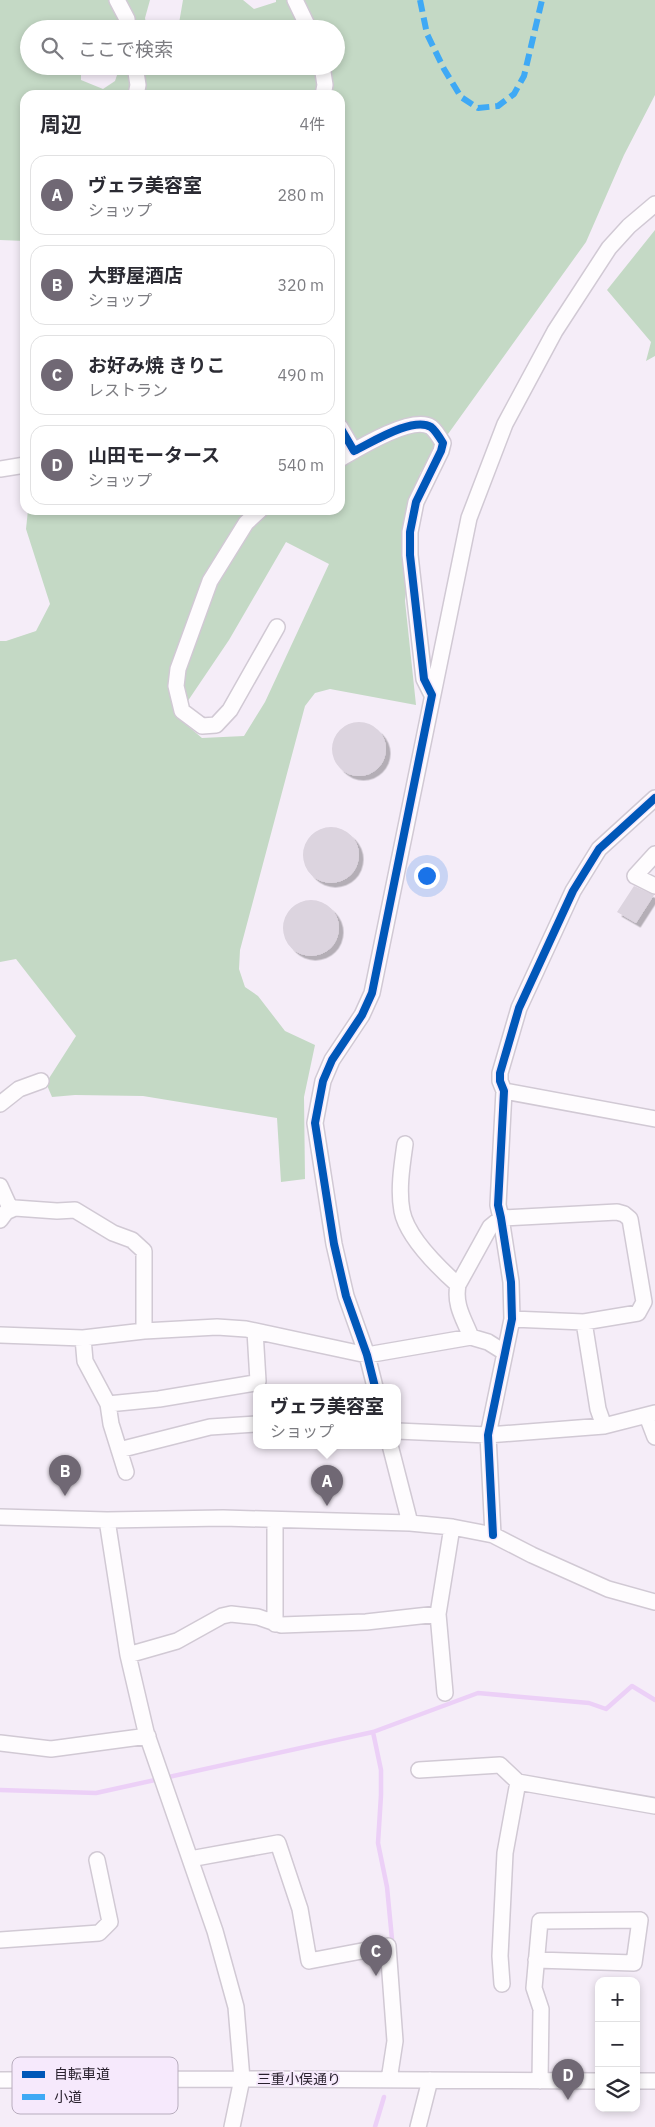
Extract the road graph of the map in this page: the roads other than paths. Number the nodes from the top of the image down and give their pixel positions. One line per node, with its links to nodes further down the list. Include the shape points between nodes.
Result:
1 (117, 0): 3 (street)
2 (295, 0): 4 (street)
3 (127, 20)
4 (305, 20)
5 (136, 75): 7 (street)
6 (324, 75): 8 (street)
7 (137, 90)
8 (324, 90)
9 (655, 204): 17 (street, via 609,248 555,331 505,424 469,518)
10 (345, 436): 11 (street)
11 (354, 451): 12 (street); 17 (street, via 405,426 420,424 431,427 443,443 416,502 410,532 424,679)
12 (345, 456)
13 (20, 466): 14 (street)
14 (0, 469)
15 (255, 515): 16 (street, via 246,523 210,580 178,669 176,686 182,711 202,726 216,725 230,710)
16 (277, 627)
17 (432, 695): 39 (street, via 372,993 362,1015 332,1060 323,1081 315,1124 334,1244 346,1296)
18 (655, 798): 22 (street, via 599,849 573,891 519,1008 499,1077)
19 (655, 854): 20 (street, via 636,876)
20 (655, 886)
21 (41, 1081): 23 (street, via 19,1089)
22 (504, 1091): 24 (street); 28 (street, via 498,1205)
23 (0, 1104)
24 (655, 1119)
25 (405, 1144): 30 (street, via 403,1215 431,1258)
26 (0, 1186): 27 (street)
27 (10, 1208): 29 (street); 33 (street, via 75,1210 139,1245 144,1251)
28 (502, 1218): 30 (street, via 490,1226); 31 (street, via 512,1282); 32 (street, via 617,1212 628,1216 644,1302 642,1308 632,1315)
29 (0, 1220)
30 (458, 1285): 36 (street, via 458,1308)
31 (512, 1319): 32 (street); 38 (street)
32 (584, 1322): 44 (street, via 598,1409)
33 (144, 1331): 34 (street, via 217,1327); 37 (street)
34 (255, 1331): 39 (street); 41 (street, via 258,1381 255,1383)
35 (0, 1335): 37 (street)
36 (472, 1336): 38 (street); 39 (street)
37 (83, 1338): 41 (street, via 85,1361)
38 (504, 1352): 46 (street)
39 (367, 1355): 40 (street)
40 (375, 1384)
41 (108, 1404): 49 (street)
42 (651, 1414): 44 (street); 47 (street)
43 (253, 1424): 49 (street, via 210,1427)
44 (604, 1426): 46 (street)
45 (401, 1431): 46 (street)
46 (488, 1435): 56 (street)
47 (655, 1437)
48 (391, 1449): 54 (street)
49 (119, 1450): 50 (street)
50 (126, 1472)
51 (2, 1516): 52 (street)
52 (107, 1520): 53 (street); 60 (street)
53 (275, 1520): 54 (street); 59 (street)
54 (410, 1523): 55 (street)
55 (452, 1527): 56 (street); 58 (street)
56 (493, 1534): 57 (street, via 608,1590)
57 (655, 1602)
58 (438, 1614): 59 (street, via 366,1622); 61 (street)
59 (275, 1624): 60 (street, via 258,1617 231,1614 177,1641)
60 (128, 1655): 62 (street)
61 (446, 1693)
62 (148, 1736): 63 (street, via 51,1749); 68 (street)
63 (0, 1743)
64 (419, 1770): 65 (street, via 500,1765)
65 (518, 1782): 66 (street); 71 (street, via 505,1853 500,1956)
66 (655, 1806)
67 (97, 1860): 69 (street, via 110,1922 100,1933)
68 (190, 1860): 73 (street, via 215,1931 236,2007); 74 (street, via 278,1843 300,1909 309,1961 388,1946 395,2041)
69 (0, 1940)
70 (536, 1960): 70 (street, via 540,1921 640,1920 634,1963); 76 (street, via 534,1988 541,2009)
71 (502, 1984)
72 (178, 2079): 73 (street, 三重小俣通り)
73 (242, 2079): 74 (street, 三重小俣通り); 80 (street)
74 (389, 2080): 75 (street, 三重小俣通り)
75 (430, 2080): 76 (street, 三重小俣通り); 81 (street)
76 (540, 2081): 77 (street, 三重小俣通り)
77 (595, 2081)
78 (640, 2081): 79 (street)
79 (655, 2082)
80 (232, 2127)
81 (418, 2127)

